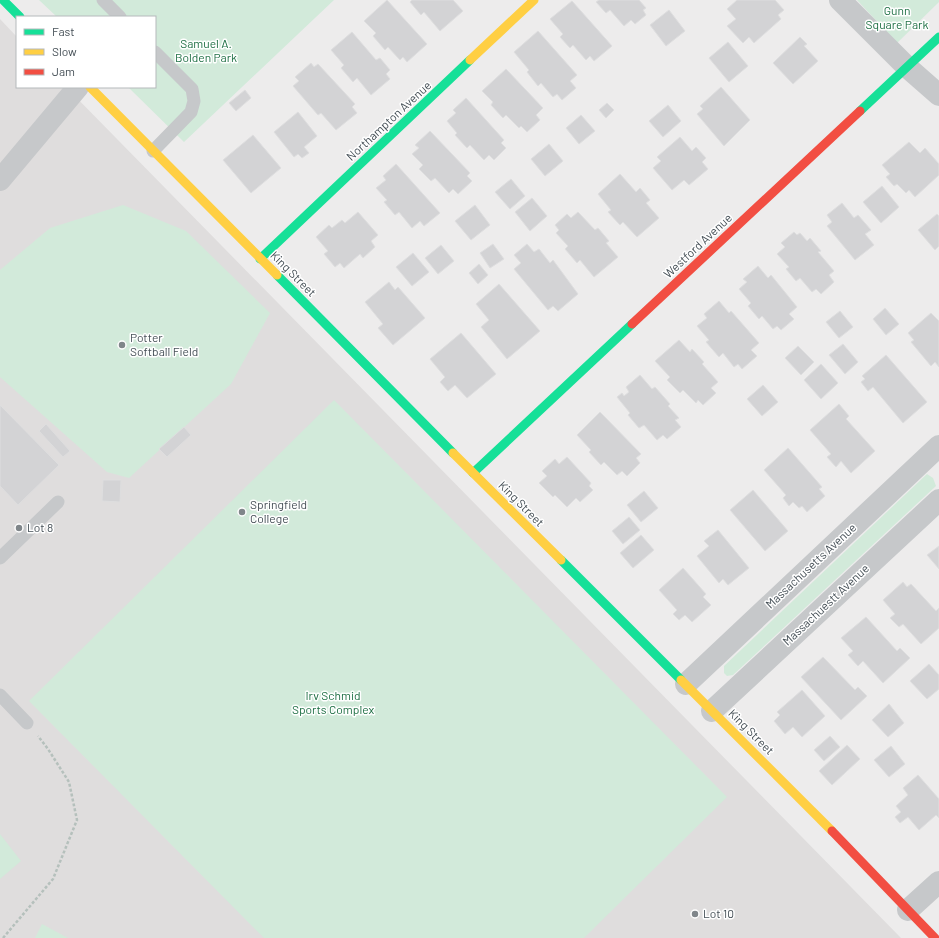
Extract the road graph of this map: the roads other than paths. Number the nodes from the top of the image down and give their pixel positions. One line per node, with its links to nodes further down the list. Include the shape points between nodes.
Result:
1 (3, 0): 5 (street)
2 (103, 0): 6 (lane)
3 (534, 0): 15 (street, Northampton Avenue)
4 (840, 0): 9 (street)
5 (19, 16)
6 (119, 16)
7 (939, 36): 9 (street, Westford Avenue)
8 (156, 53): 13 (lane, via 192,89 194,101 190,112)
9 (907, 67): 12 (street); 17 (street, Westford Avenue)
10 (77, 88): 14 (street)
11 (91, 88): 13 (street, King Street)
12 (939, 95)
13 (153, 151): 15 (street, King Street)
14 (0, 180)
15 (260, 259): 17 (street, King Street)
16 (938, 449): 21 (street, Massachusetts Avenue)
17 (473, 473): 21 (street, King Street)
18 (939, 500): 23 (street, Massachuestt Avenue)
19 (58, 502): 20 (lane)
20 (0, 558)
21 (686, 684): 23 (street, King Street)
22 (0, 695): 24 (lane)
23 (712, 711): 26 (street, King Street)
24 (27, 723)
25 (939, 882): 26 (street)
26 (908, 910): 27 (street, King Street)
27 (935, 938)

